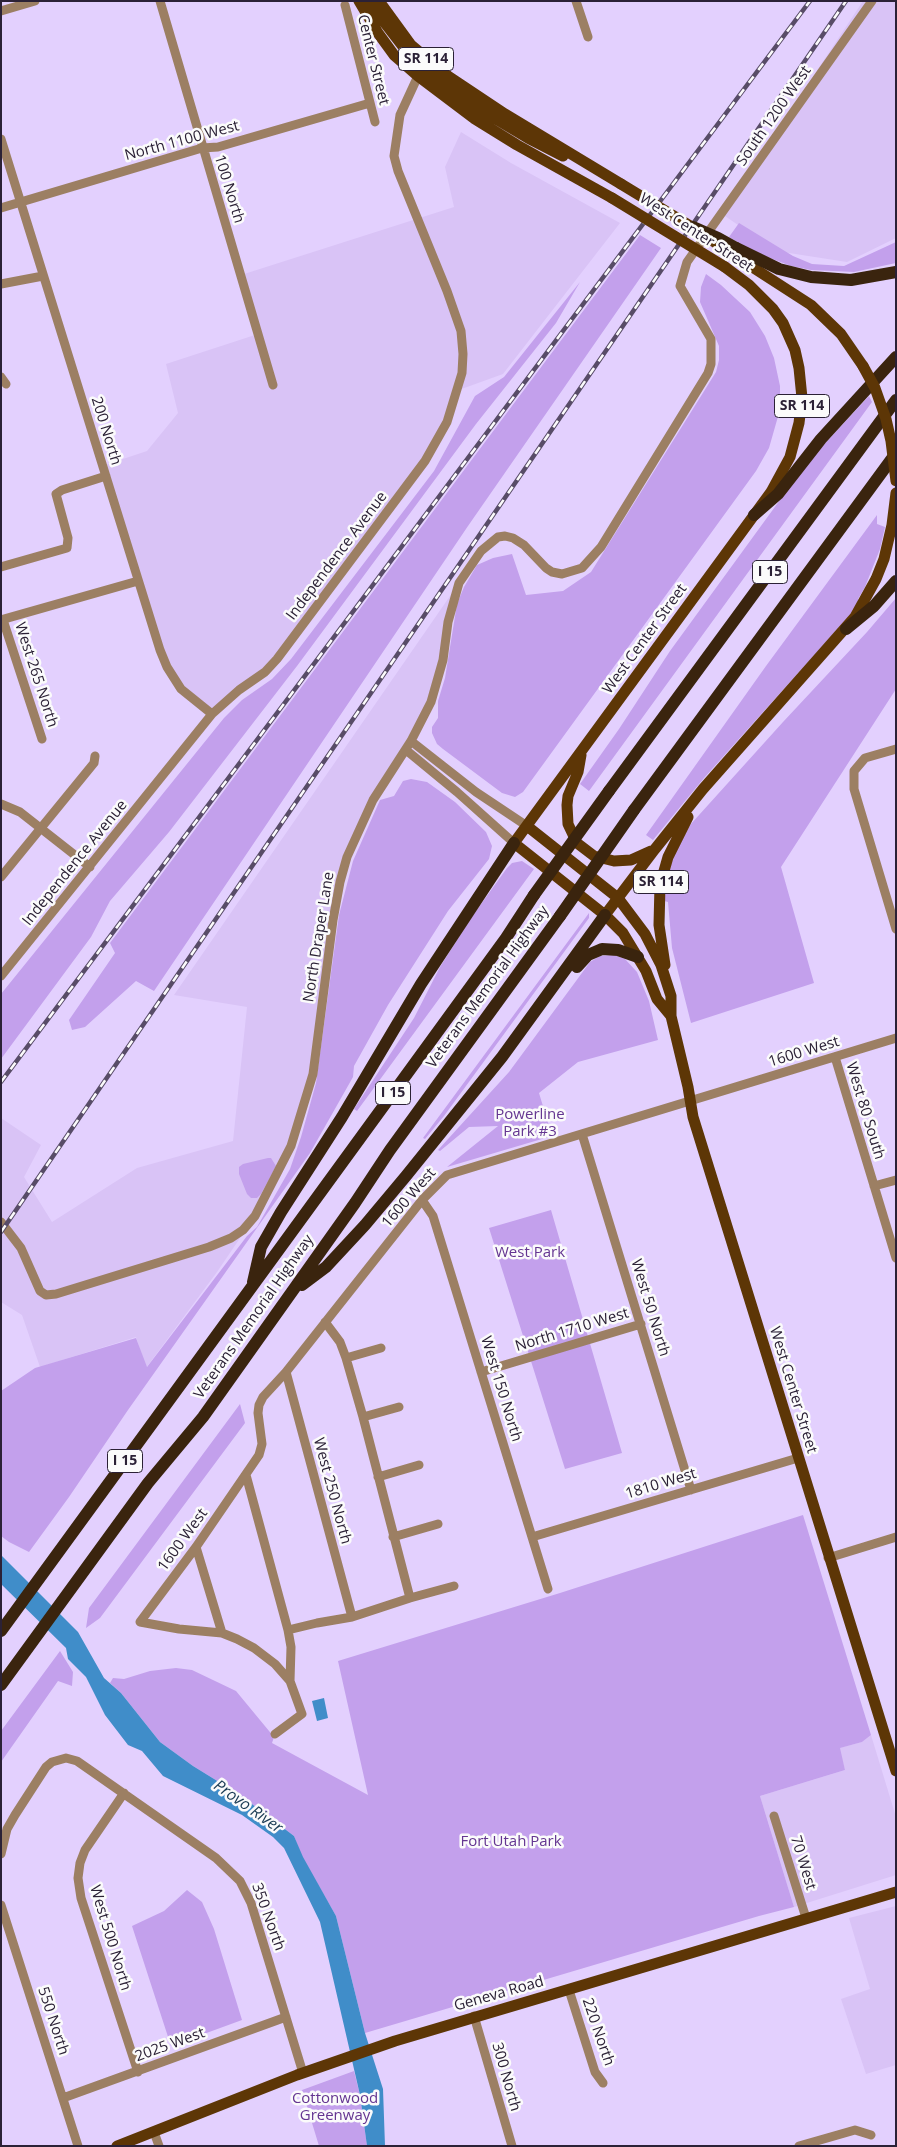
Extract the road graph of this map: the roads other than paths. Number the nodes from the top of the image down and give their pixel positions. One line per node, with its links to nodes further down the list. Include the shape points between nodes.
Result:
1 (35, 1): 9 (street)
2 (160, 1): 15 (street, 100 North)
3 (359, 1): 11 (main road, West Center Street / SR 114, via 394,55)
4 (371, 1): 11 (main road, via 415,62)
5 (379, 1): 16 (main road, West Center Street / SR 114, via 411,45 448,76)
6 (576, 1): 10 (street)
7 (872, 1): 27 (street, South 1200 West, via 687,262 680,286 711,339 711,364)
8 (346, 5): 12 (street, Center Street)
9 (1, 11)
10 (588, 37)
11 (418, 76): 16 (main road, via 430,75 454,94 528,138); 32 (main road, West Center Street / SR 114, bridge, via 475,119 724,267 749,285 773,309 795,350 801,382 800,417 790,457); 38 (street, Independence Avenue, via 400,115 394,156 460,330 462,373 447,422 425,461 278,659)
12 (370, 103): 13 (street, Center Street); 15 (street, North 1100 West, via 218,147)
13 (375, 122)
14 (1, 139): 17 (street, 200 North)
15 (202, 148): 17 (street, North 1100 West); 25 (street, 100 North)
16 (608, 176): 19 (main road, West Center Street / SR 114, bridge)
17 (20, 202): 18 (street, North 1100 West); 22 (street, 200 North)
18 (1, 208)
19 (693, 227): 20 (highway, bridge, via 718,238)
20 (734, 251): 21 (highway, via 779,269 811,277 851,280); 30 (main road, West Center Street, bridge, via 811,305 841,334 875,388 890,431)
21 (896, 272)
22 (42, 276): 23 (street); 29 (street, 200 North)
23 (1, 284)
24 (896, 358): 32 (highway, via 821,439 778,494)
25 (273, 385)
26 (896, 400): 70 (highway, Veterans Memorial Highway / I 15, bridge)
27 (665, 443): 40 (street, North Draper Lane, via 601,547 582,568 570,573 552,572 518,540 505,536 498,537 482,551 459,583 436,688)
28 (896, 453): 71 (highway, Veterans Memorial Highway / I 15, bridge, via 634,810)
29 (106, 476): 33 (street, via 56,494 68,538 67,548); 35 (street, 200 North)
30 (896, 481)
31 (896, 493): 37 (main road, SR 114, via 886,552 867,597)
32 (754, 515): 43 (main road, West Center Street / SR 114)
33 (1, 566)
34 (896, 581): 37 (highway, via 874,606)
35 (138, 582): 36 (street); 38 (street, 200 North, via 167,667 181,689)
36 (2, 620): 39 (street, West 265 North)
37 (846, 629): 45 (main road, SR 114)
38 (212, 714): 51 (street, Independence Avenue)
39 (42, 740)
40 (411, 741): 42 (street, North Draper Lane); 47 (street, West Center Street, via 476,792)
41 (896, 749): 55 (street, via 865,758 854,771 854,789)
42 (406, 750): 49 (street, West Center Street); 68 (street, North Draper Lane, via 373,800 347,857 333,920 313,1074 291,1146 255,1216 243,1230 209,1247 46,1295 40,1291 21,1248)
43 (581, 753): 47 (main road, West Center Street / SR 114); 50 (main road, via 567,805 568,824 577,843 594,856 614,861 631,860)
44 (95, 756): 48 (street, via 94,763)
45 (703, 789): 50 (main road); 59 (main road, SR 114, via 674,844 660,885 659,925)
46 (1, 804): 48 (street, via 20,812)
47 (527, 826): 49 (main road, West Center Street / SR 114); 53 (main road, West Center Street)
48 (41, 829): 51 (street); 52 (street)
49 (514, 843): 54 (main road, West Center Street / SR 114); 70 (highway, via 420,984 342,1117 281,1212 261,1247)
50 (655, 849): 53 (main road)
51 (90, 867): 57 (street, Independence Avenue)
52 (1, 877)
53 (618, 898): 54 (main road); 59 (main road, West Center Street, via 653,948)
54 (605, 915): 56 (main road, West Center Street / SR 114); 58 (highway)
55 (896, 929)
56 (638, 957): 58 (highway, via 602,949 588,955); 60 (main road, West Center Street / SR 114, via 657,999)
57 (1, 976)
58 (559, 980): 71 (highway, via 473,1095 365,1225 326,1267)
59 (668, 984): 60 (main road, West Center Street / SR 114)
60 (671, 1016): 63 (main road, West Center Street / SR 114)
61 (896, 1038): 62 (street, 1600 West)
62 (835, 1057): 63 (street, 1600 West); 66 (street, West 80 South)
63 (691, 1101): 64 (street, 1600 West); 80 (main road, West Center Street / SR 114)
64 (582, 1134): 67 (street, 1600 West, via 447,1174); 73 (street, West 50 North)
65 (896, 1180): 66 (street)
66 (874, 1186): 69 (street, West 80 South)
67 (422, 1200): 72 (street, 1600 West); 77 (street, West 150 North, via 433,1216)
68 (1, 1222)
69 (896, 1258)
70 (250, 1290): 96 (highway, Veterans Memorial Highway / I 15)
71 (292, 1292): 99 (highway, Veterans Memorial Highway / I 15, via 203,1417 148,1483)
72 (325, 1322): 75 (street, via 340,1342); 76 (street, 1600 West)
73 (641, 1324): 77 (street, North 1710 West); 84 (street, West 50 North)
74 (380, 1348): 75 (street)
75 (346, 1358): 79 (street)
76 (286, 1372): 82 (street, 1600 West, via 259,1405 262,1450); 94 (street, West 250 North)
77 (481, 1372): 87 (street, West 150 North)
78 (399, 1407): 79 (street)
79 (363, 1417): 83 (street)
80 (798, 1458): 84 (street, 1810 West); 90 (main road, West Center Street / SR 114)
81 (419, 1465): 83 (street)
82 (246, 1475): 89 (street, 1600 West); 95 (street)
83 (378, 1478): 86 (street)
84 (691, 1490): 87 (street, 1810 West)
85 (438, 1524): 86 (street)
86 (393, 1537): 93 (street)
87 (532, 1537): 92 (street, West 150 North)
88 (896, 1537): 90 (street)
89 (196, 1547): 97 (street); 97 (street, 1600 West, via 140,1622)
90 (828, 1558): 101 (main road, West Center Street / SR 114)
91 (454, 1586): 93 (street)
92 (548, 1589)
93 (410, 1598): 94 (street)
94 (352, 1617): 95 (street)
95 (288, 1630): 98 (street)
96 (1, 1631)
97 (222, 1633): 98 (street, via 254,1648)
98 (290, 1681): 100 (street, via 302,1714)
99 (1, 1685)
100 (275, 1734)
101 (896, 1771)
102 (124, 1793): 104 (street, via 77,1761 66,1758 52,1762 7,1829); 110 (street, 350 North, via 216,1858 240,1881 251,1903); 111 (street, West 500 North, via 85,1850 78,1878 81,1898)
103 (774, 1816): 107 (street, 70 West)
104 (1, 1854)
105 (896, 1892): 107 (main road, Geneva Road)
106 (1, 1905): 114 (street, 550 North)
107 (806, 1918): 108 (main road, Geneva Road)
108 (569, 1990): 109 (main road, Geneva Road); 113 (street, 220 North, via 595,2072)
109 (474, 2016): 112 (main road, Geneva Road); 120 (street, 300 North)
110 (286, 2017): 111 (street, 2025 West); 112 (street, 350 North)
111 (138, 2072): 114 (street, 2025 West)
112 (303, 2073): 115 (main road, Geneva Road)
113 (603, 2082)
114 (63, 2098): 117 (street, 550 North)
115 (154, 2132): 118 (main road, Geneva Road); 119 (street)
116 (871, 2135): 121 (street, via 855,2130)
117 (78, 2146)
118 (117, 2146)
119 (159, 2146)
120 (512, 2146)
121 (799, 2146)

